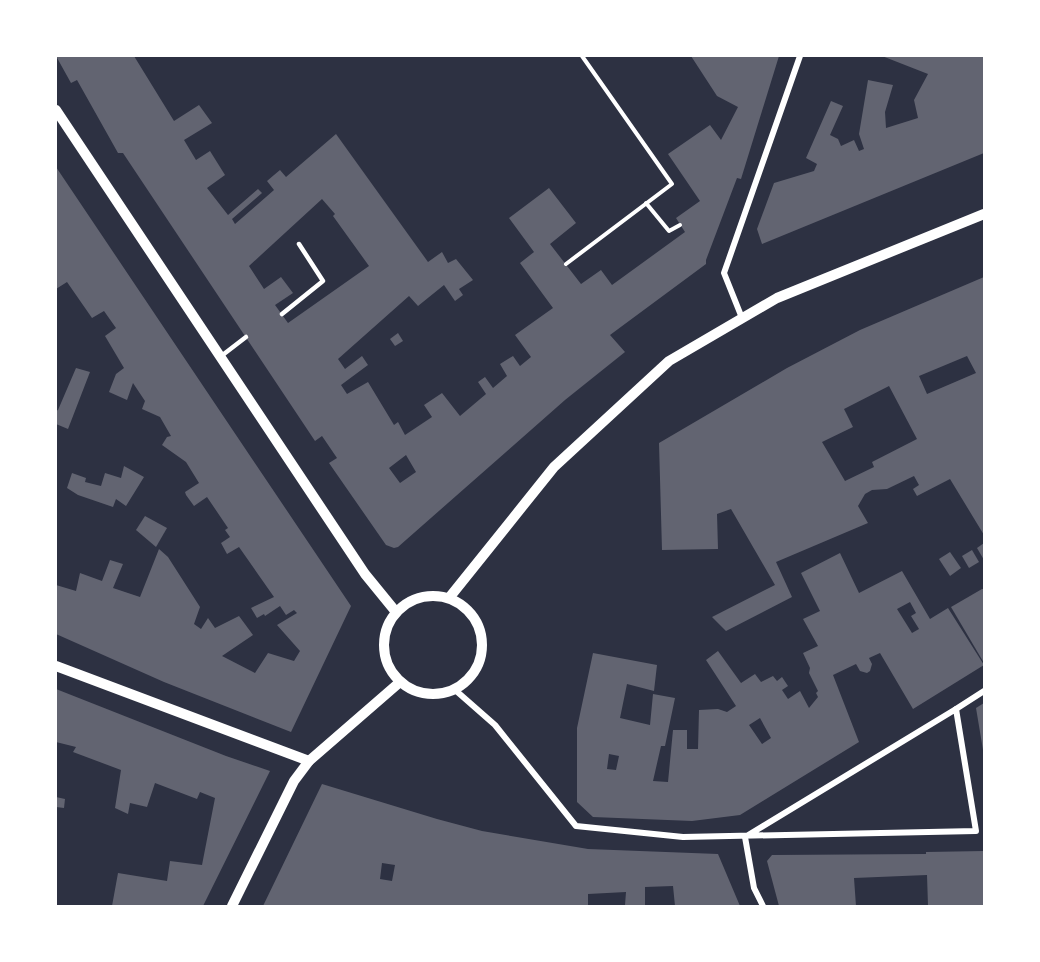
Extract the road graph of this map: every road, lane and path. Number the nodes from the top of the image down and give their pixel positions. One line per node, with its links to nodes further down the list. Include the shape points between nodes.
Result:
1 (582, 56): 4 (path, via 672,184)
2 (800, 56): 10 (street, via 724,273)
3 (56, 110): 12 (street)
4 (646, 203): 6 (path, via 669,231); 8 (path)
5 (984, 214): 10 (street, via 777,298)
6 (680, 225)
7 (299, 244): 9 (lane, via 323,281)
8 (566, 264)
9 (282, 314)
10 (742, 318): 13 (street, via 669,361 554,467)
11 (246, 337): 12 (lane)
12 (220, 357): 14 (street, via 365,574)
13 (449, 598): 14 (street, via 430,596 412,601); 17 (street, via 466,608 479,626 483,646 470,678)
14 (396, 612): 16 (street, via 387,629 384,648 389,666)
15 (56, 666): 20 (street)
16 (400, 681): 17 (street, via 417,691 436,694); 20 (street)
17 (454, 689): 23 (street, via 495,724 576,826 684,837)
18 (984, 691): 19 (street)
19 (956, 709): 21 (street); 23 (street)
20 (309, 761): 24 (street, via 294,781)
21 (976, 831): 22 (street); 23 (street)
22 (984, 831)
23 (745, 837): 25 (street, via 754,888)
24 (232, 906)
25 (763, 906)

